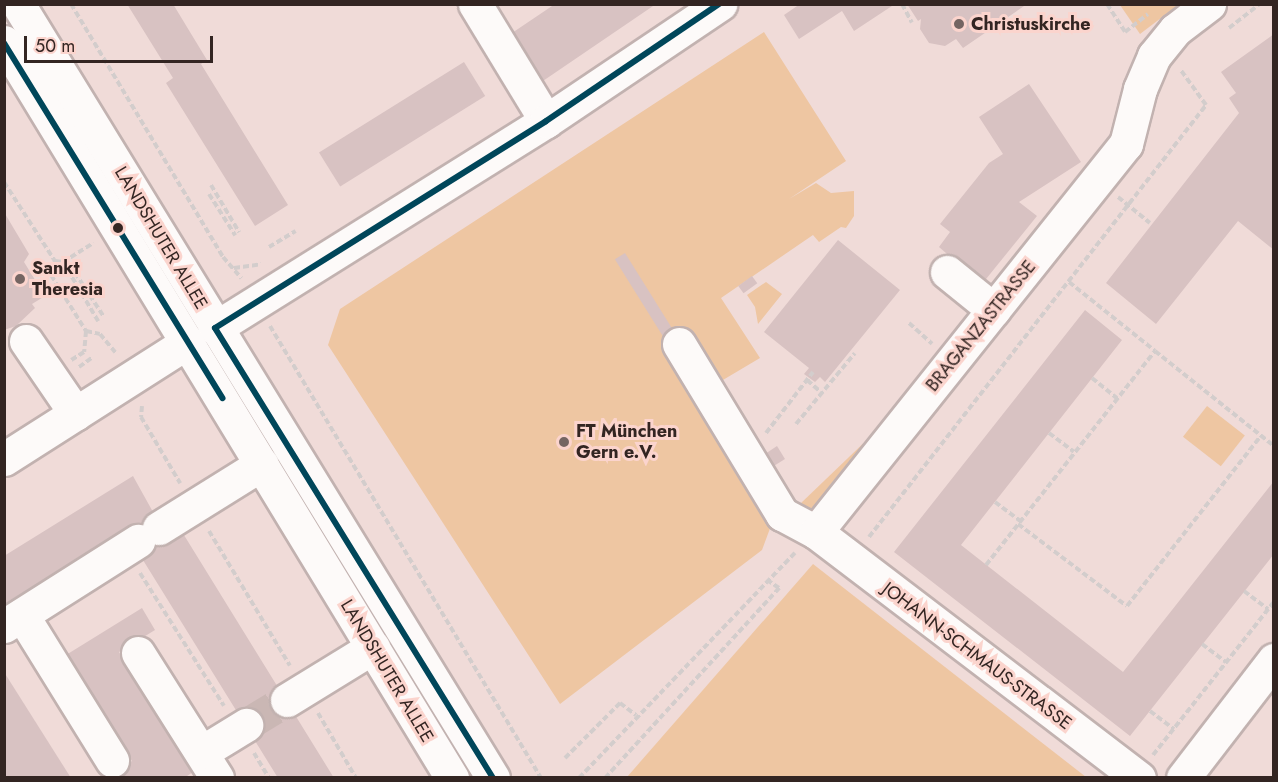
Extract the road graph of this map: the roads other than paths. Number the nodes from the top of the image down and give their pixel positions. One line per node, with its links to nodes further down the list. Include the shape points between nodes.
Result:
1 (18, 4): 9 (street, LANDSHUTER ALLEE)
2 (475, 4): 6 (street)
3 (720, 4): 6 (street)
4 (1209, 4): 8 (street, BRAGANZASTRASSE, via 1175,30 1154,56 1126,108 1126,144)
5 (4, 42): 9 (street, LANDSHUTER ALLEE)
6 (546, 121): 9 (street)
7 (947, 272): 8 (street)
8 (994, 310): 15 (street, BRAGANZASTRASSE)
9 (201, 335): 12 (street); 14 (street, LANDSHUTER ALLEE); 26 (street, LANDSHUTER ALLEE)
10 (26, 340): 12 (street)
11 (680, 344): 15 (street, JOHANN-SCHMAUS-STRASSE, via 782,514)
12 (76, 414): 13 (street)
13 (4, 459)
14 (262, 464): 16 (street); 17 (street, LANDSHUTER ALLEE)
15 (816, 532): 24 (street, JOHANN-SCHMAUS-STRASSE)
16 (13, 620): 22 (street)
17 (373, 647): 20 (street); 25 (street, LANDSHUTER ALLEE)
18 (138, 653): 23 (street)
19 (1274, 660): 27 (street)
20 (295, 695)
21 (243, 727): 23 (street)
22 (112, 760)
23 (210, 765)
24 (1142, 771)
25 (452, 777)
26 (493, 777)
27 (1183, 777)

